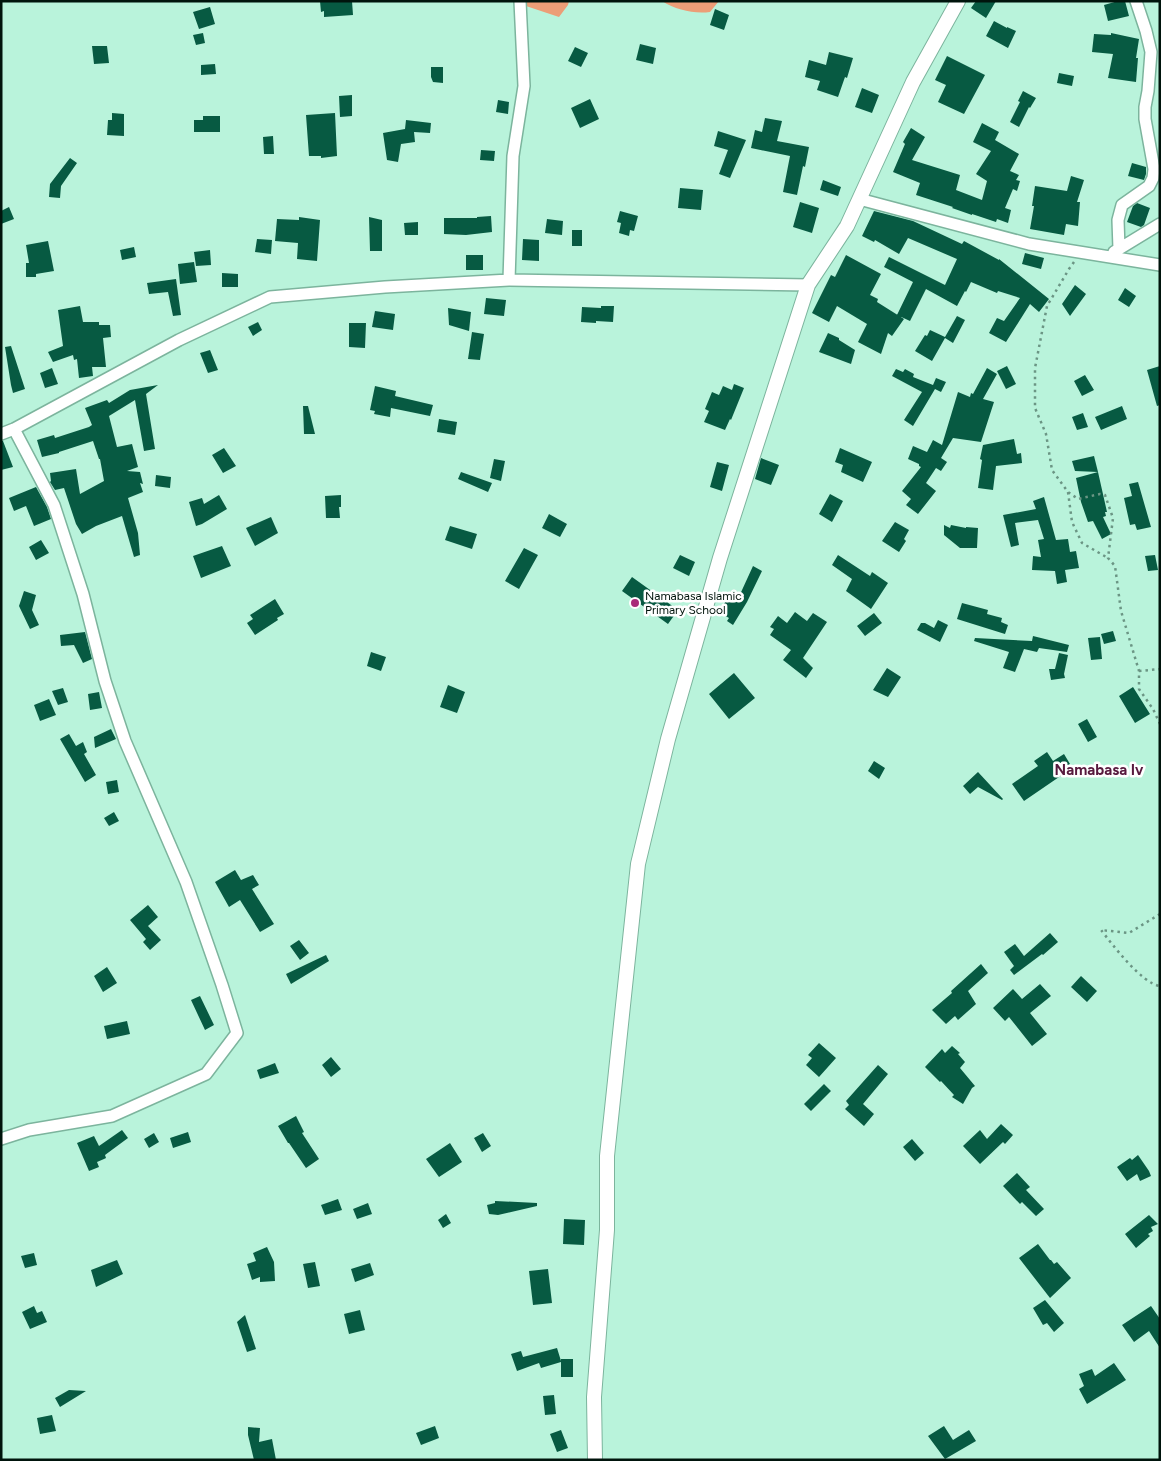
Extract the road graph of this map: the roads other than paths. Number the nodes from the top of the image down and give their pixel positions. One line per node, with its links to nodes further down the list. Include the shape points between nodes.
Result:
1 (520, 1): 9 (street, via 524,86 513,156)
2 (958, 1): 4 (street, via 913,82)
3 (1136, 1): 6 (street, via 1151,52 1144,108 1154,169 1149,186 1122,205 1118,220)
4 (859, 199): 7 (street, via 1029,244); 10 (street, via 847,226)
5 (1160, 224): 6 (street)
6 (1119, 249): 7 (street)
7 (1106, 256): 8 (street)
8 (1160, 265)
9 (509, 280): 10 (street); 11 (street, via 270,297 179,340)
10 (808, 285): 14 (street, via 720,558 668,739 638,864 607,1156 607,1230 594,1396)
11 (14, 429): 12 (street); 13 (street, via 54,505 83,594 105,681 126,741 186,882 236,1033 206,1074 112,1116 29,1130)
12 (1, 434)
13 (1, 1139)
14 (595, 1460)

